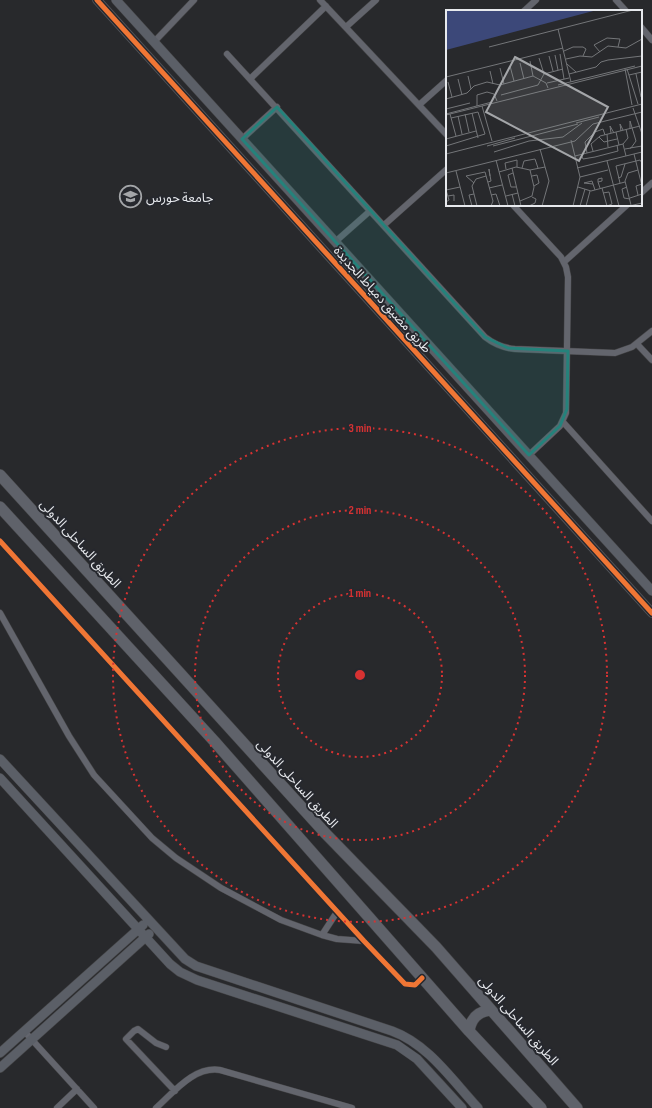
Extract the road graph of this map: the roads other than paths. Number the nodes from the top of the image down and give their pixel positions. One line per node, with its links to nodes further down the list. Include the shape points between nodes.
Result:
1 (116, 0): 14 (street, طريق مضيق دمياط الجديدة)
2 (194, 0): 14 (street)
3 (320, 0): 8 (street)
4 (376, 0): 11 (street)
5 (536, 0): 9 (street)
6 (616, 0): 10 (street)
7 (102, 2): 36 (street, طريق مضيق دمياط الجديدة)
8 (326, 6): 11 (street); 16 (street)
9 (525, 10)
10 (625, 10)
11 (346, 27): 18 (street)
12 (642, 28): 13 (street)
13 (652, 40)
14 (154, 42): 21 (street, طريق مضيق دمياط الجديدة)
15 (227, 54): 16 (street)
16 (250, 79): 19 (street)
17 (446, 81): 18 (street)
18 (419, 105): 20 (street)
19 (277, 107): 21 (street); 27 (street)
20 (446, 134)
21 (242, 138): 29 (street, طريق مضيق دمياط الجديدة)
22 (446, 170): 28 (street)
23 (652, 183): 24 (street)
24 (642, 192)
25 (514, 206): 30 (street)
26 (626, 206): 30 (street)
27 (370, 211): 28 (street); 29 (street)
28 (384, 225): 33 (street, via 491,341 515,349)
29 (335, 242): 35 (street, طريق مضيق دمياط الجديدة)
30 (564, 262): 33 (street, via 568,277)
31 (652, 331): 32 (street)
32 (637, 344): 33 (street, via 615,353); 34 (street)
33 (568, 351): 37 (street, via 567,409)
34 (652, 360)
35 (487, 408): 36 (street); 38 (street, طريق مضيق دمياط الجديدة)
36 (477, 419): 45 (street, طريق مضيق دمياط الجديدة)
37 (563, 422): 38 (street); 41 (street)
38 (529, 455): 43 (street, طريق مضيق دمياط الجديدة)
39 (0, 475): 56 (highway, الطريق الساحلى الدولى, via 326,834 436,947)
40 (0, 507): 55 (highway, via 220,748)
41 (652, 521)
42 (0, 540): 48 (street)
43 (652, 591)
44 (0, 613): 52 (street, via 69,736 94,775 152,838 220,888 281,920)
45 (652, 613)
46 (0, 759): 49 (street)
47 (0, 778): 51 (street)
48 (337, 912): 52 (street); 54 (street)
49 (149, 920): 50 (street); 51 (street)
50 (156, 928): 53 (street); 70 (street, via 179,954 196,966 409,1038 423,1048)
51 (138, 929): 53 (street); 57 (street)
52 (322, 935): 54 (street)
53 (146, 937): 59 (street); 69 (street, via 175,968 191,978 390,1042 404,1049 417,1059)
54 (364, 941): 55 (street, via 405,984 415,985)
55 (422, 978): 58 (highway)
56 (490, 1010): 58 (highway, via 475,1016); 72 (highway, الطريق الساحلى الدولى)
57 (24, 1031): 59 (street); 61 (street)
58 (469, 1031): 71 (highway)
59 (32, 1039): 62 (street); 63 (street)
60 (166, 1047): 64 (street, via 138,1030 126,1039)
61 (0, 1053)
62 (0, 1068)
63 (77, 1089): 65 (street); 66 (street)
64 (175, 1091): 67 (street); 68 (street, via 195,1074 216,1069)
65 (57, 1108)
66 (94, 1108)
67 (156, 1108)
68 (352, 1108)
69 (462, 1108)
70 (478, 1108)
71 (541, 1108)
72 (577, 1108)

